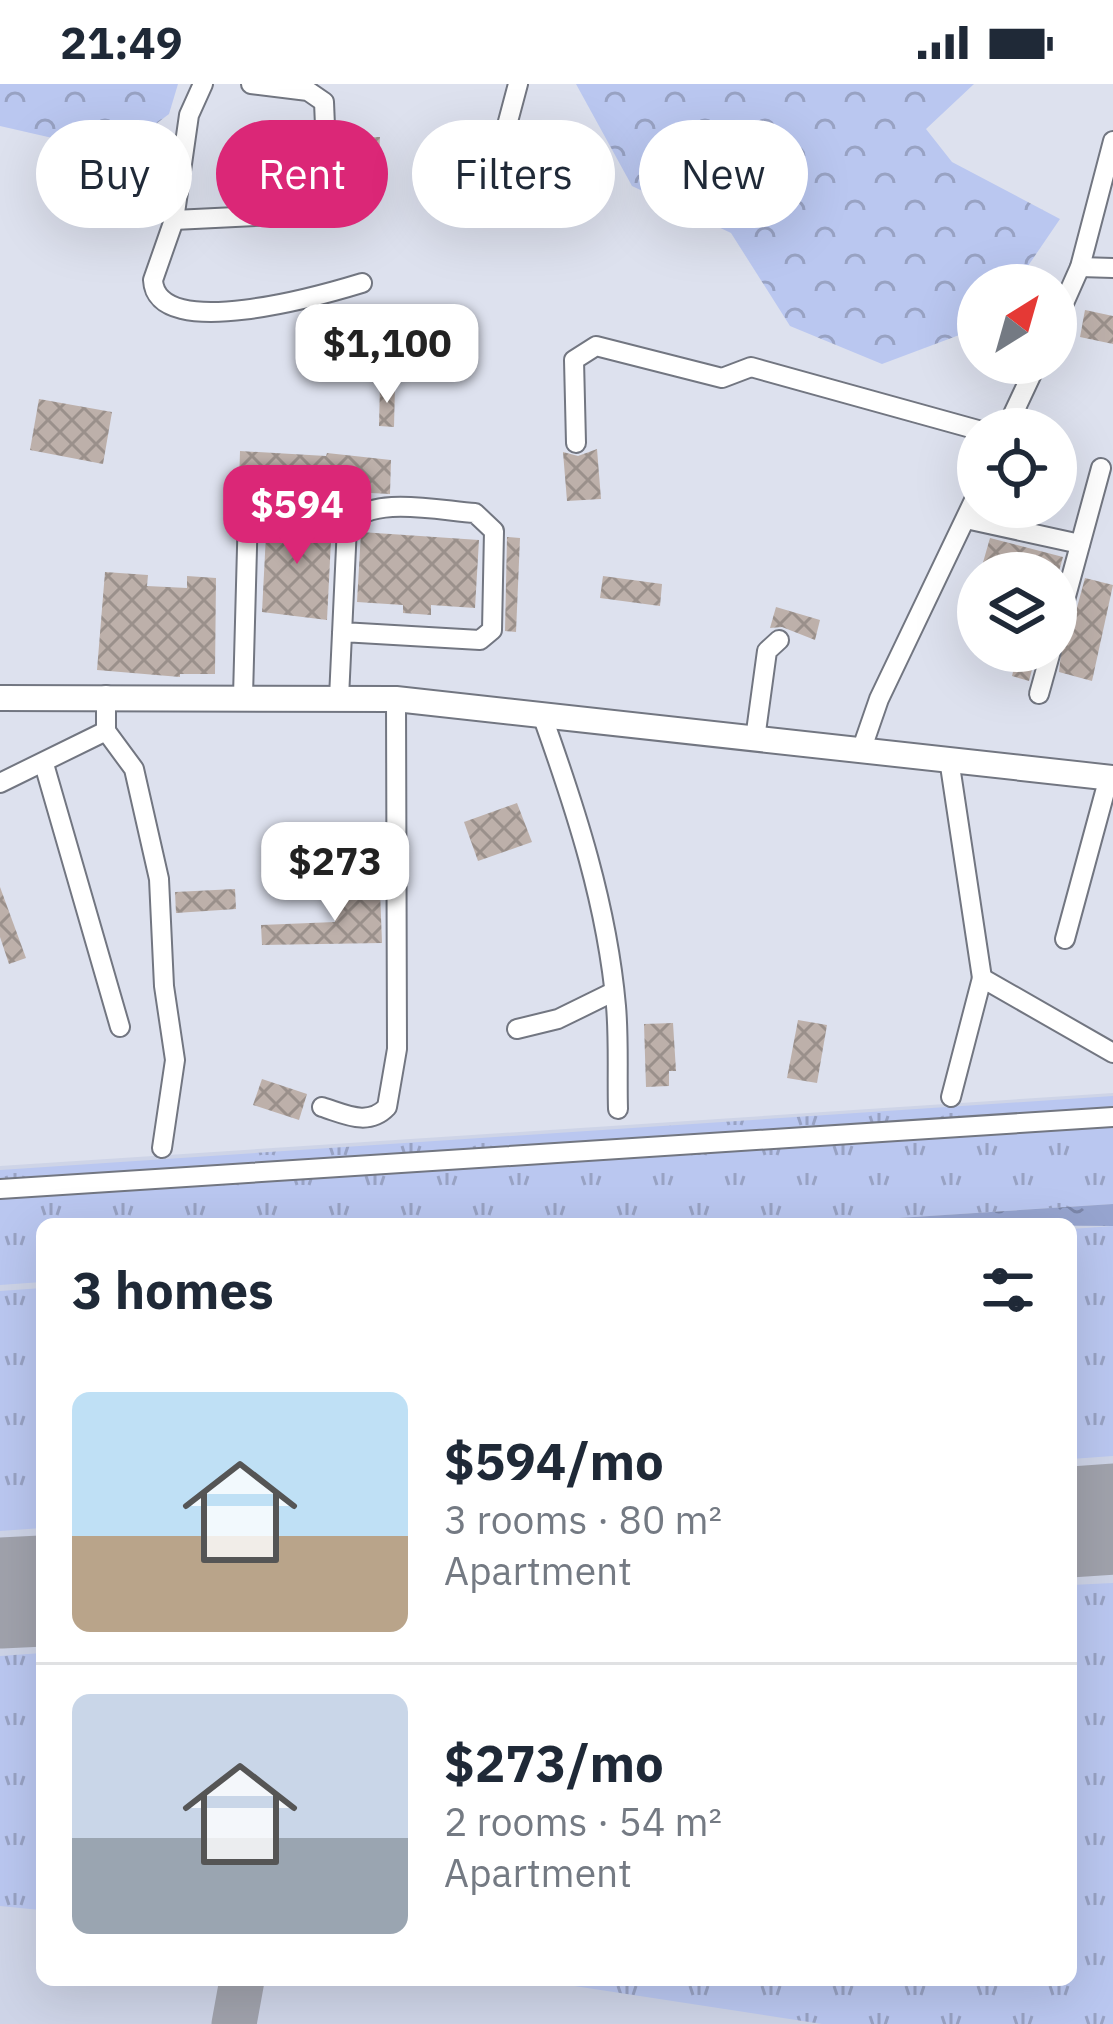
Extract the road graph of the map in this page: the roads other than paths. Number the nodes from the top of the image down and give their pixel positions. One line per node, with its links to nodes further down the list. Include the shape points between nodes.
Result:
1 (203, 84): 4 (street)
2 (250, 84): 7 (street, via 308,91 324,102 328,198 297,214)
3 (518, 84): 5 (street)
4 (188, 120)
5 (508, 120)
6 (1113, 141): 9 (street)
7 (192, 219)
8 (171, 228): 12 (street, via 153,280 171,309 292,305)
9 (1080, 267): 10 (street); 11 (street)
10 (1113, 268)
11 (1077, 274)
12 (362, 283)
13 (957, 424): 14 (street, via 751,368 722,378 596,346 574,360)
14 (576, 443)
15 (1101, 468): 19 (street)
16 (248, 511): 26 (street)
17 (961, 528): 33 (street)
18 (1010, 528): 19 (street)
19 (1080, 544): 20 (street)
20 (1077, 555)
21 (342, 632): 21 (street, via 347,526 362,511 476,513 487,520 494,531 488,636); 28 (street)
22 (779, 640): 32 (street, via 766,651)
23 (1046, 672): 24 (street)
24 (1040, 694)
25 (106, 695): 26 (main road); 27 (main road); 31 (street)
26 (244, 696): 28 (main road)
27 (0, 698)
28 (339, 698): 29 (main road)
29 (396, 699): 30 (main road); 45 (street, via 397,1049 387,1107 362,1119)
30 (542, 715): 32 (main road); 40 (street, via 580,823)
31 (106, 731): 35 (street); 48 (street, via 134,769 159,879 175,1060)
32 (755, 740): 33 (main road)
33 (862, 752): 34 (main road)
34 (950, 759): 36 (main road); 39 (street)
35 (44, 764): 37 (street); 41 (street)
36 (1111, 777): 38 (street)
37 (0, 783)
38 (1065, 938)
39 (982, 978): 43 (street); 44 (street)
40 (614, 992): 42 (street); 46 (street)
41 (120, 1027)
42 (517, 1028)
43 (1113, 1053)
44 (952, 1097)
45 (322, 1107)
46 (618, 1109)
47 (1113, 1117): 49 (street)
48 (163, 1148)
49 (0, 1189)

